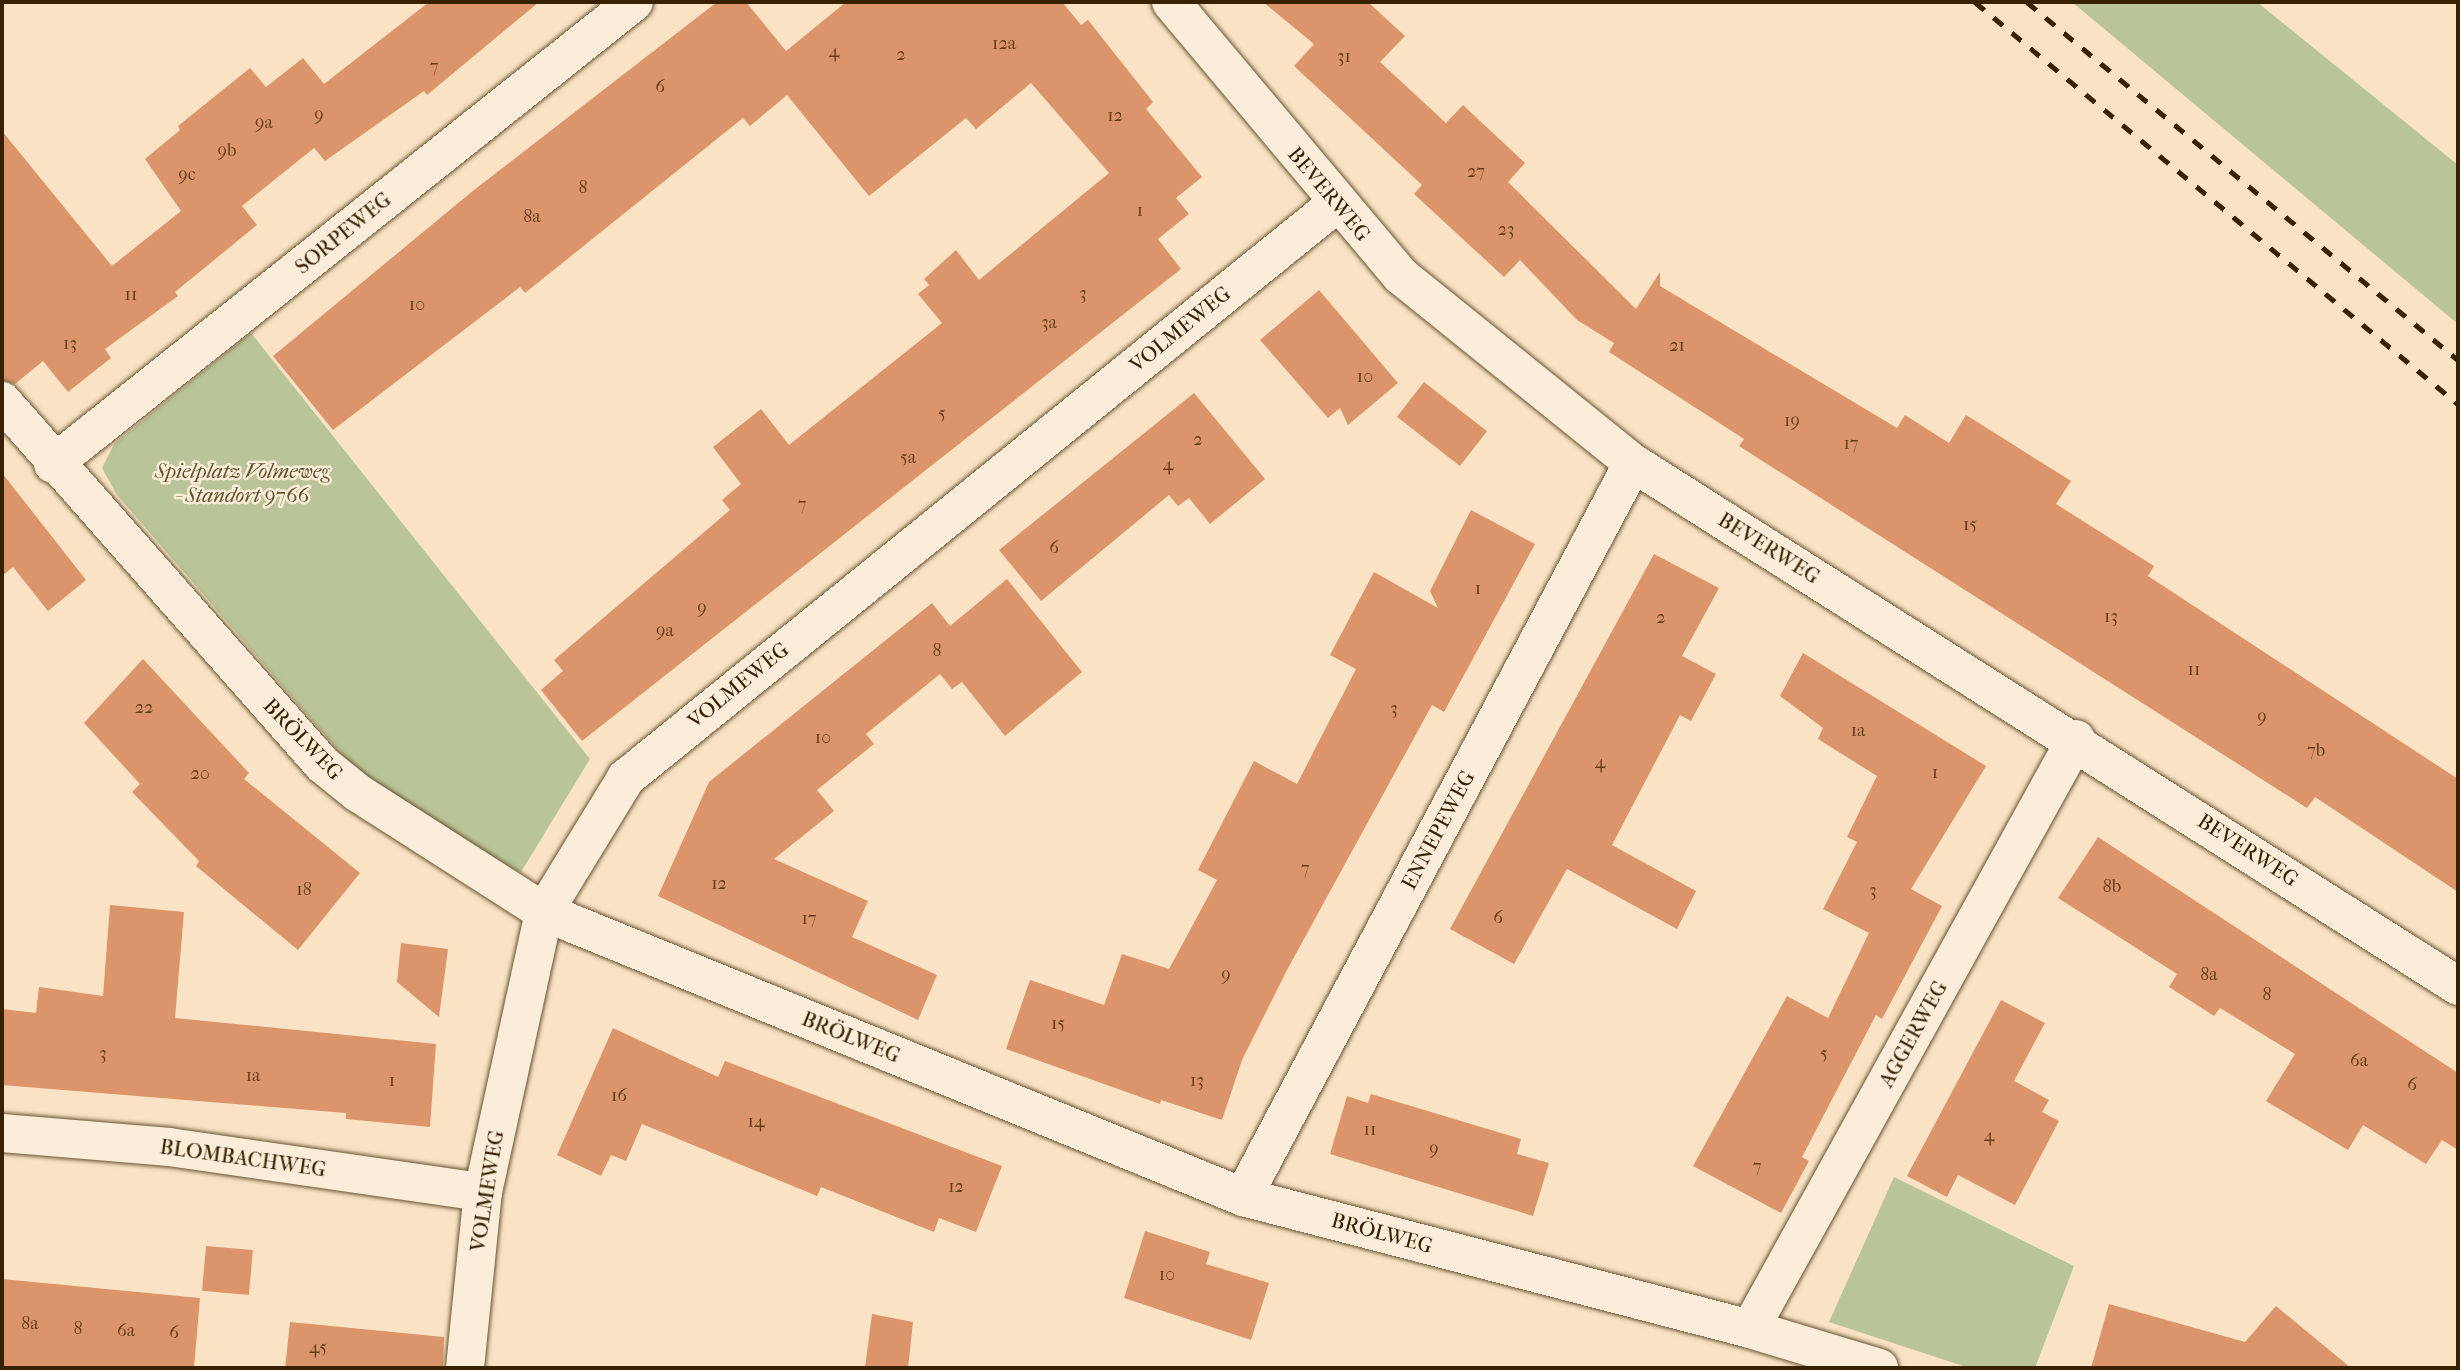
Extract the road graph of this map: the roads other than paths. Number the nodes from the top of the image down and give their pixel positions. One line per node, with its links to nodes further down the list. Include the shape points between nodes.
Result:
1 (634, 2): 6 (street, SORPEWEG)
2 (1171, 2): 3 (street, BEVERWEG)
3 (1335, 204): 5 (street, BEVERWEG, via 1401,276); 8 (street, VOLMEWEG, via 650,756 602,812)
4 (2, 401): 6 (street, BRÖLWEG)
5 (1633, 463): 7 (street, BEVERWEG); 12 (street, ENNEPEWEG)
6 (53, 464): 8 (street, BRÖLWEG, via 322,764)
7 (2076, 739): 9 (street, BEVERWEG); 13 (street, AGGERWEG)
8 (544, 912): 11 (street, VOLMEWEG); 12 (street, BRÖLWEG)
9 (2458, 986)
10 (2, 1133): 11 (street, BLOMBACHWEG, via 169,1147)
11 (483, 1192): 14 (street, VOLMEWEG)
12 (1243, 1197): 13 (street, BRÖLWEG)
13 (1750, 1329): 15 (street, BRÖLWEG)
14 (465, 1368)
15 (1879, 1368)

